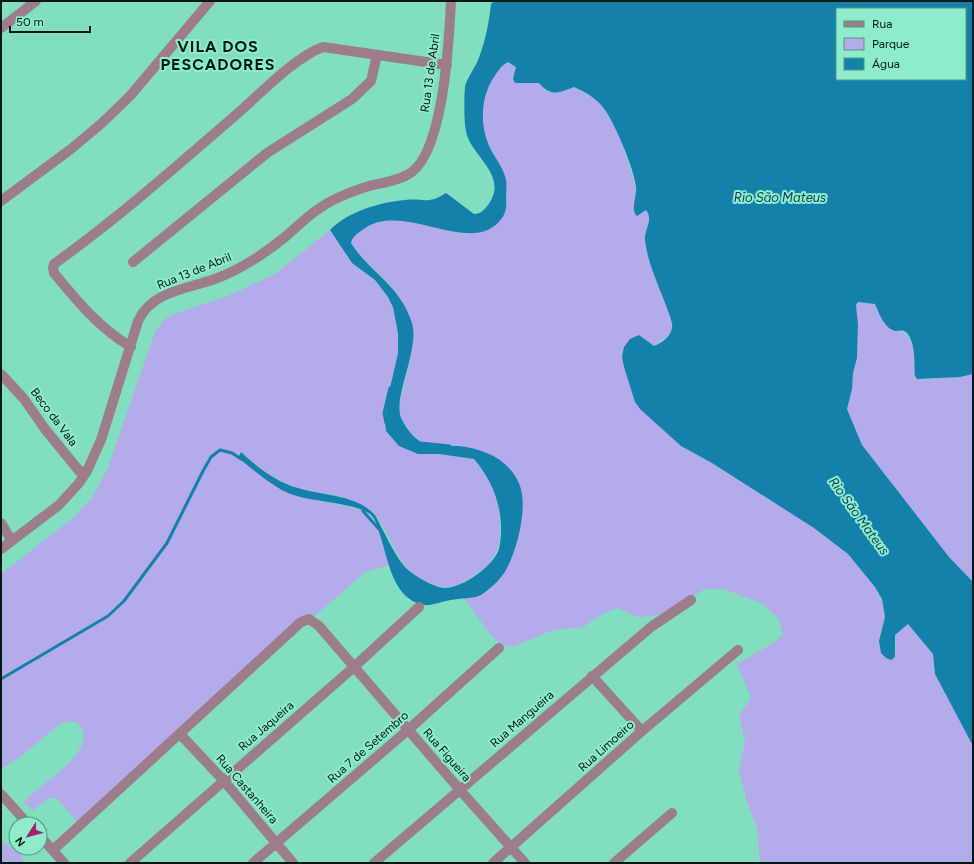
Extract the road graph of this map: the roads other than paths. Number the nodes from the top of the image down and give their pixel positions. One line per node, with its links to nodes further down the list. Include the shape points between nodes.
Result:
1 (36, 1): 4 (street)
2 (210, 1): 7 (street, via 130,96 102,123 71,150)
3 (451, 1): 6 (street, Rua 13 de Abril)
4 (3, 23)
5 (377, 55): 6 (street); 8 (street, via 371,81 352,100 267,153); 9 (street, via 323,47 317,49 289,69 138,199 54,264 54,273 93,318)
6 (447, 65): 9 (street, Rua 13 de Abril, via 429,150 416,169 408,175 367,187 320,208 264,253 234,270 215,279 164,295 142,314)
7 (1, 201)
8 (133, 262)
9 (131, 347): 11 (street, Rua 13 de Abril, via 99,445)
10 (1, 374): 11 (street, Beco da Vala, via 24,399 44,429 80,472)
11 (87, 471): 13 (street, Rua 13 de Abril, via 59,505)
12 (1, 523): 13 (street)
13 (12, 541): 14 (street, Rua 13 de Abril)
14 (1, 549)
15 (692, 600): 20 (street, Rua Mangueira, via 651,627)
16 (419, 607): 19 (street, Rua Jaqueira)
17 (499, 648): 21 (street, Rua 7 de Setembro)
18 (738, 650): 22 (street, Rua Limoeiro)
19 (354, 667): 21 (street, Rua Figueira); 23 (street, Rua Figueira, via 319,626 309,619 301,622); 24 (street, Rua Jaqueira)
20 (592, 676): 22 (street); 25 (street, Rua Mangueira)
21 (408, 730): 25 (street, Rua Figueira); 29 (street, Rua 7 de Setembro)
22 (642, 731): 31 (street, Rua Limoeiro)
23 (180, 734): 24 (street, Rua Castanheira); 32 (street)
24 (224, 781): 29 (street, Rua Castanheira); 34 (street, Rua Jaqueira)
25 (460, 790): 31 (street, Rua Figueira); 37 (street, Rua Mangueira)
26 (1, 794): 28 (street)
27 (672, 813): 40 (street)
28 (21, 816)
29 (276, 843): 35 (street, Rua 7 de Setembro); 36 (street, Rua Castanheira)
30 (48, 845): 32 (street)
31 (511, 848): 38 (street, Rua Limoeiro); 39 (street, Rua Figueira)
32 (53, 850): 33 (street)
33 (64, 863)
34 (130, 863)
35 (253, 863)
36 (293, 863)
37 (374, 863)
38 (493, 863)
39 (525, 863)
40 (614, 863)

